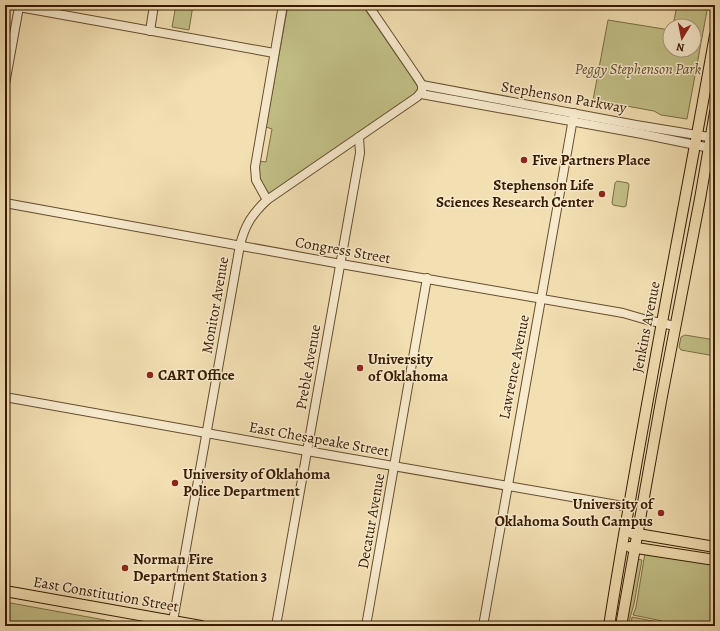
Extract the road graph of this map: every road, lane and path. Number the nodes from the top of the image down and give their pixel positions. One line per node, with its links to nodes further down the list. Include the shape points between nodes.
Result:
1 (154, 5): 4 (street)
2 (283, 5): 6 (street)
3 (368, 5): 8 (street)
4 (150, 31): 6 (street); 7 (street, via 19,7)
5 (715, 34): 15 (main road, Jenkins Avenue)
6 (274, 53): 17 (street, via 255,167 256,180)
7 (5, 84)
8 (422, 85): 9 (street); 11 (street, Stephenson Parkway)
9 (421, 94): 12 (street, Stephenson Parkway); 13 (street)
10 (715, 112): 14 (main road, Jenkins Avenue)
11 (574, 113): 12 (street, Lawrence Avenue); 15 (street, Stephenson Parkway)
12 (572, 122): 15 (street, Stephenson Parkway); 22 (street, Lawrence Avenue)
13 (359, 137): 17 (street); 20 (street, Preble Avenue, via 360,153)
14 (713, 137): 15 (street, Stephenson Parkway); 16 (main road, Jenkins Avenue)
15 (696, 140): 16 (street); 23 (main road, Jenkins Avenue)
16 (712, 148): 24 (main road, Jenkins Avenue)
17 (267, 200): 19 (street, Monitor Avenue, via 247,224)
18 (5, 203): 19 (street, Congress Street)
19 (240, 245): 20 (street, Congress Street); 28 (street, Monitor Avenue)
20 (341, 264): 21 (street, Congress Street); 31 (street, Preble Avenue)
21 (427, 278): 22 (street, Congress Street); 32 (street, Decatur Avenue)
22 (542, 298): 23 (street, Congress Street, via 624,313); 33 (street, Lawrence Avenue)
23 (662, 324): 24 (street, Congress Street); 25 (main road, Jenkins Avenue)
24 (675, 326): 26 (main road, Jenkins Avenue)
25 (649, 393): 26 (main road); 29 (main road, Jenkins Avenue)
26 (662, 396): 30 (main road, Jenkins Avenue)
27 (5, 397): 28 (street, East Chesapeake Street)
28 (207, 433): 31 (street, East Chesapeake Street); 42 (street, Monitor Avenue)
29 (640, 440): 30 (main road); 34 (main road, Jenkins Avenue)
30 (653, 442): 36 (main road, Jenkins Avenue)
31 (307, 451): 32 (street, East Chesapeake Street); 44 (street, Preble Avenue)
32 (395, 466): 33 (street, East Chesapeake Street); 45 (street, Decatur Avenue)
33 (507, 486): 34 (street, East Chesapeake Street); 46 (street, Lawrence Avenue)
34 (629, 507): 35 (main road, Jenkins Avenue)
35 (624, 532): 36 (main road); 37 (main road, Jenkins Avenue)
36 (637, 534): 38 (main road); 39 (main road, Jenkins Avenue)
37 (622, 545): 39 (main road); 47 (main road, Jenkins Avenue)
38 (715, 547)
39 (635, 548): 40 (main road); 48 (main road, Jenkins Avenue)
40 (715, 560)
41 (5, 591): 42 (main road, East Constitution Street)
42 (173, 621): 43 (main road, East Constitution Street)
43 (201, 626)
44 (276, 626)
45 (366, 626)
46 (482, 626)
47 (609, 626)
48 (621, 626)

